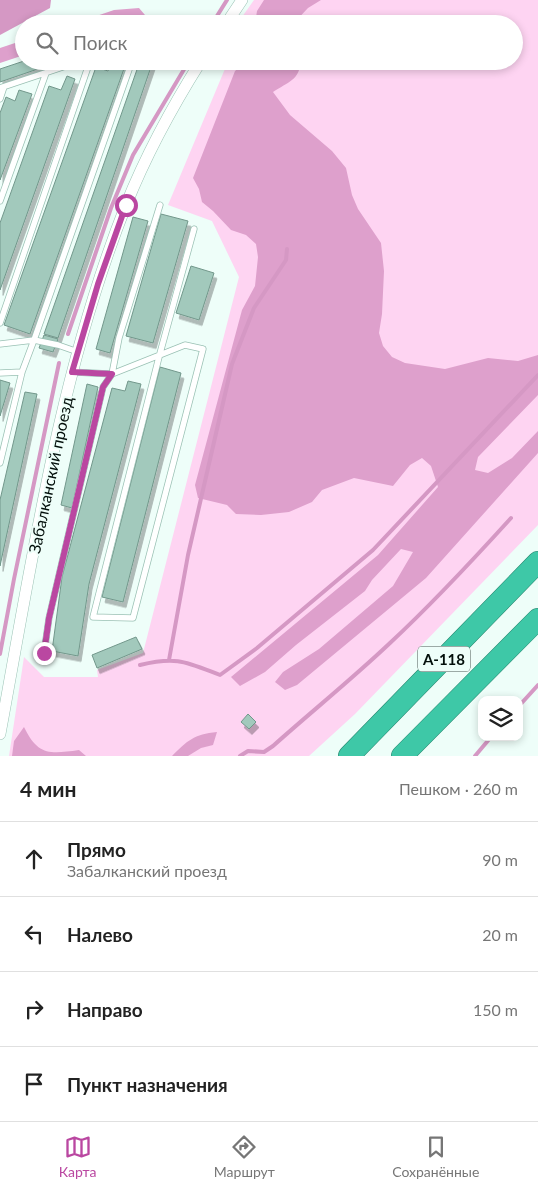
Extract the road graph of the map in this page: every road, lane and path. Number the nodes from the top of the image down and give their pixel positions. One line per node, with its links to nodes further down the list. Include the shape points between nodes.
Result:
1 (242, 0): 2 (street)
2 (232, 15)
3 (55, 70): 7 (lane)
4 (87, 70): 13 (lane)
5 (129, 70): 14 (lane)
6 (196, 70): 16 (street, Забалканский проезд, via 155,142 126,205)
7 (46, 73): 8 (lane); 10 (lane)
8 (2, 88): 9 (lane)
9 (0, 99)
10 (0, 201)
11 (160, 205): 21 (lane, via 119,338)
12 (194, 229): 17 (lane)
13 (0, 323)
14 (34, 340): 15 (lane); 16 (lane); 18 (lane)
15 (0, 344)
16 (78, 352): 19 (street, Забалканский проезд)
17 (159, 356): 17 (lane, via 156,366 93,617 133,618 203,349 185,345); 21 (lane)
18 (22, 372): 20 (lane); 22 (lane)
19 (72, 372): 21 (lane); 26 (street, Забалканский проезд, via 46,487)
20 (0, 373)
21 (112, 374): 25 (lane, via 103,387 49,618)
22 (0, 463)
23 (538, 562): 27 (highway, А-118)
24 (538, 619): 28 (highway, А-118)
25 (44, 653)
26 (0, 734)
27 (349, 756)
28 (402, 756)

